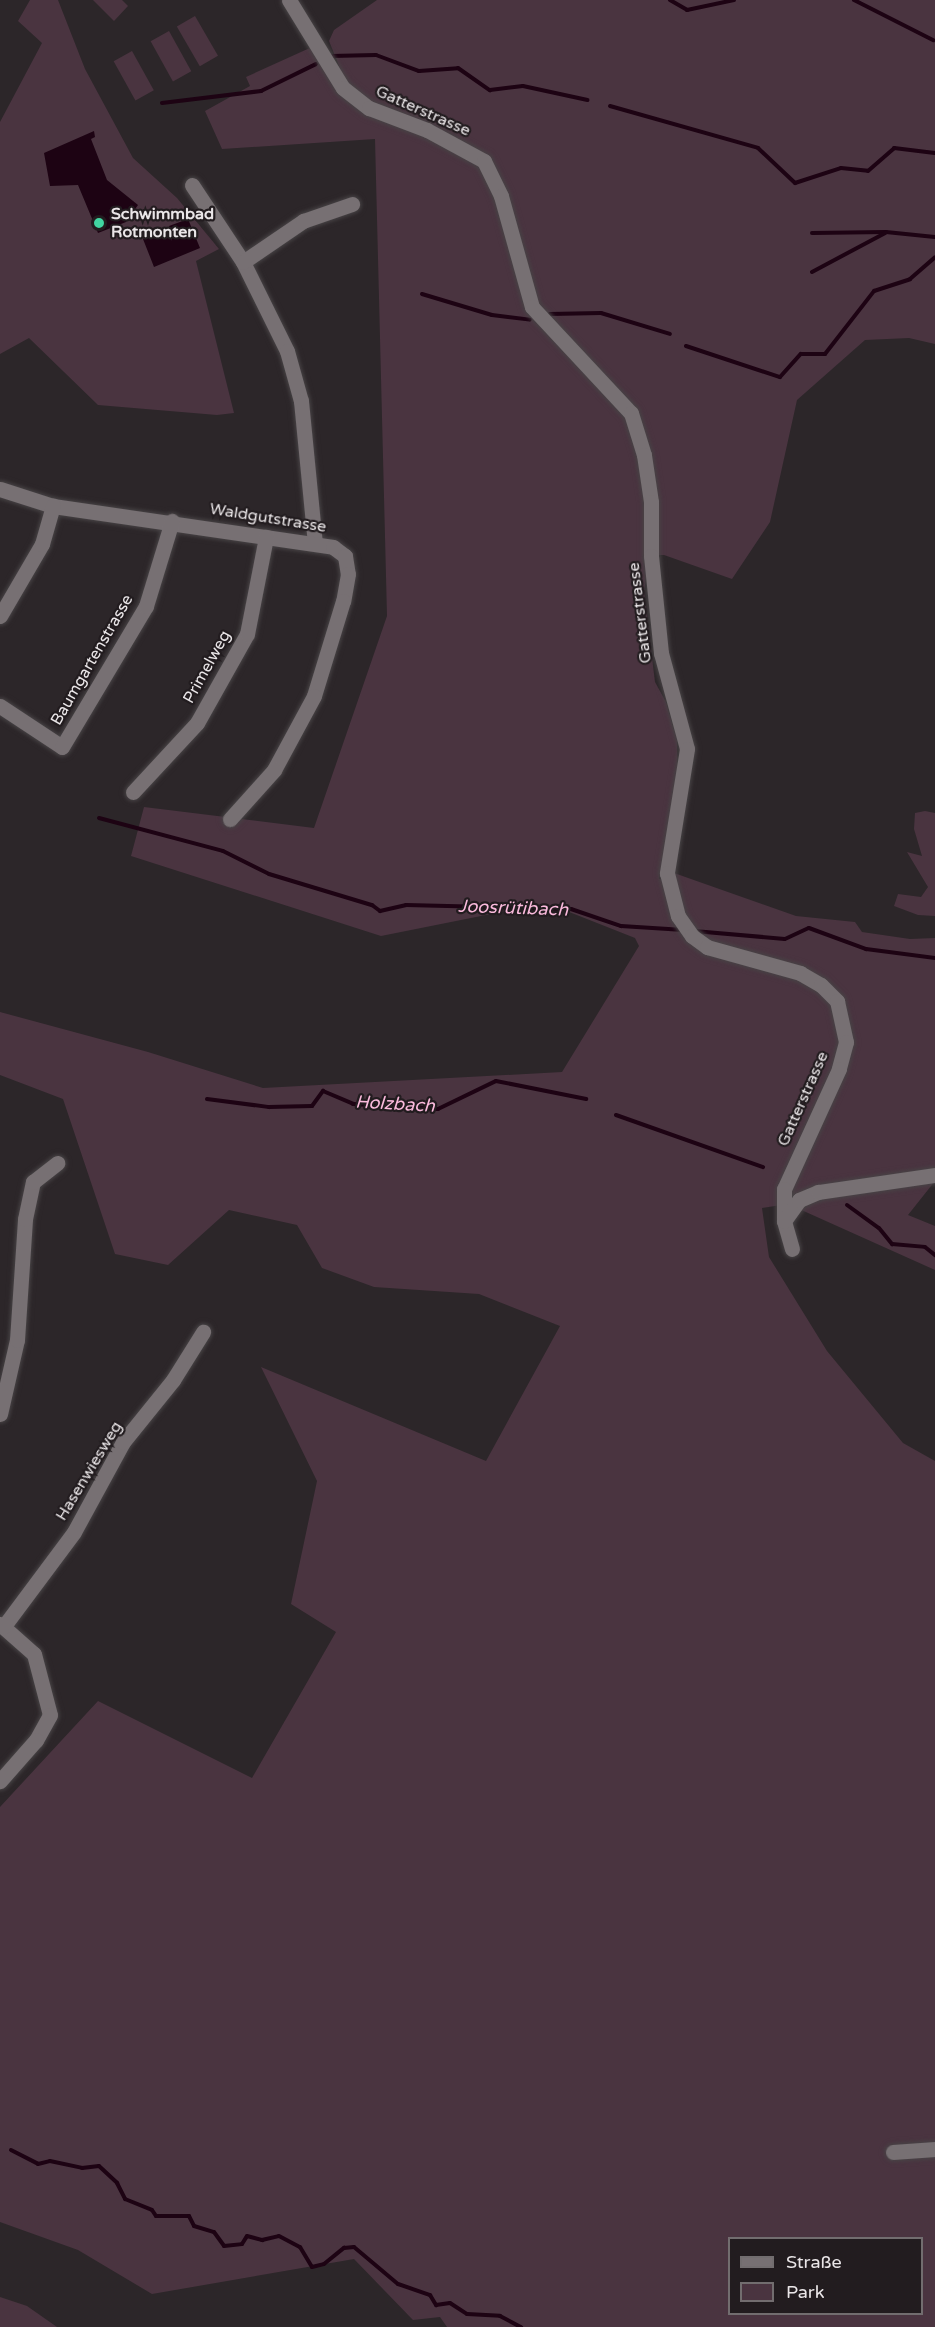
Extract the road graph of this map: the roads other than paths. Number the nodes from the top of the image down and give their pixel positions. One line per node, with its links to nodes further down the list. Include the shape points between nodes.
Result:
1 (289, 0): 16 (street, Gatterstrasse, via 344,88 369,108 427,130 484,161 501,196 532,307 631,413 644,455 651,502 651,556 663,664 680,711 687,749 667,873 688,931 707,947 800,973 821,985 837,1001 846,1042 839,1069 784,1189)
2 (192, 185): 4 (street)
3 (352, 204): 4 (street, via 303,221)
4 (243, 262): 9 (street, via 287,351 301,401)
5 (0, 489): 6 (street, Waldgutstrasse)
6 (53, 506): 7 (street, Waldgutstrasse); 10 (street, via 42,543)
7 (172, 521): 8 (street, Waldgutstrasse); 11 (street, Baumgartenstrasse, via 146,606 62,747)
8 (266, 537): 9 (street, Waldgutstrasse); 12 (street, Primelweg, via 247,634 197,723)
9 (315, 543): 13 (street, Waldgutstrasse, via 333,547 345,556 348,574 314,696 274,770)
10 (0, 616)
11 (0, 706)
12 (133, 792)
13 (230, 819)
14 (57, 1163): 19 (street, via 33,1182 17,1340)
15 (935, 1175): 16 (street, via 818,1192 799,1200)
16 (784, 1221): 17 (street, Gatterstrasse)
17 (792, 1249)
18 (203, 1332): 20 (street, Hasenwiesweg, via 173,1380 123,1442 74,1532)
19 (0, 1414)
20 (2, 1625): 21 (street, via 34,1654 50,1715 36,1740)
21 (0, 1781)
22 (935, 2149): 23 (street)
23 (893, 2152)

